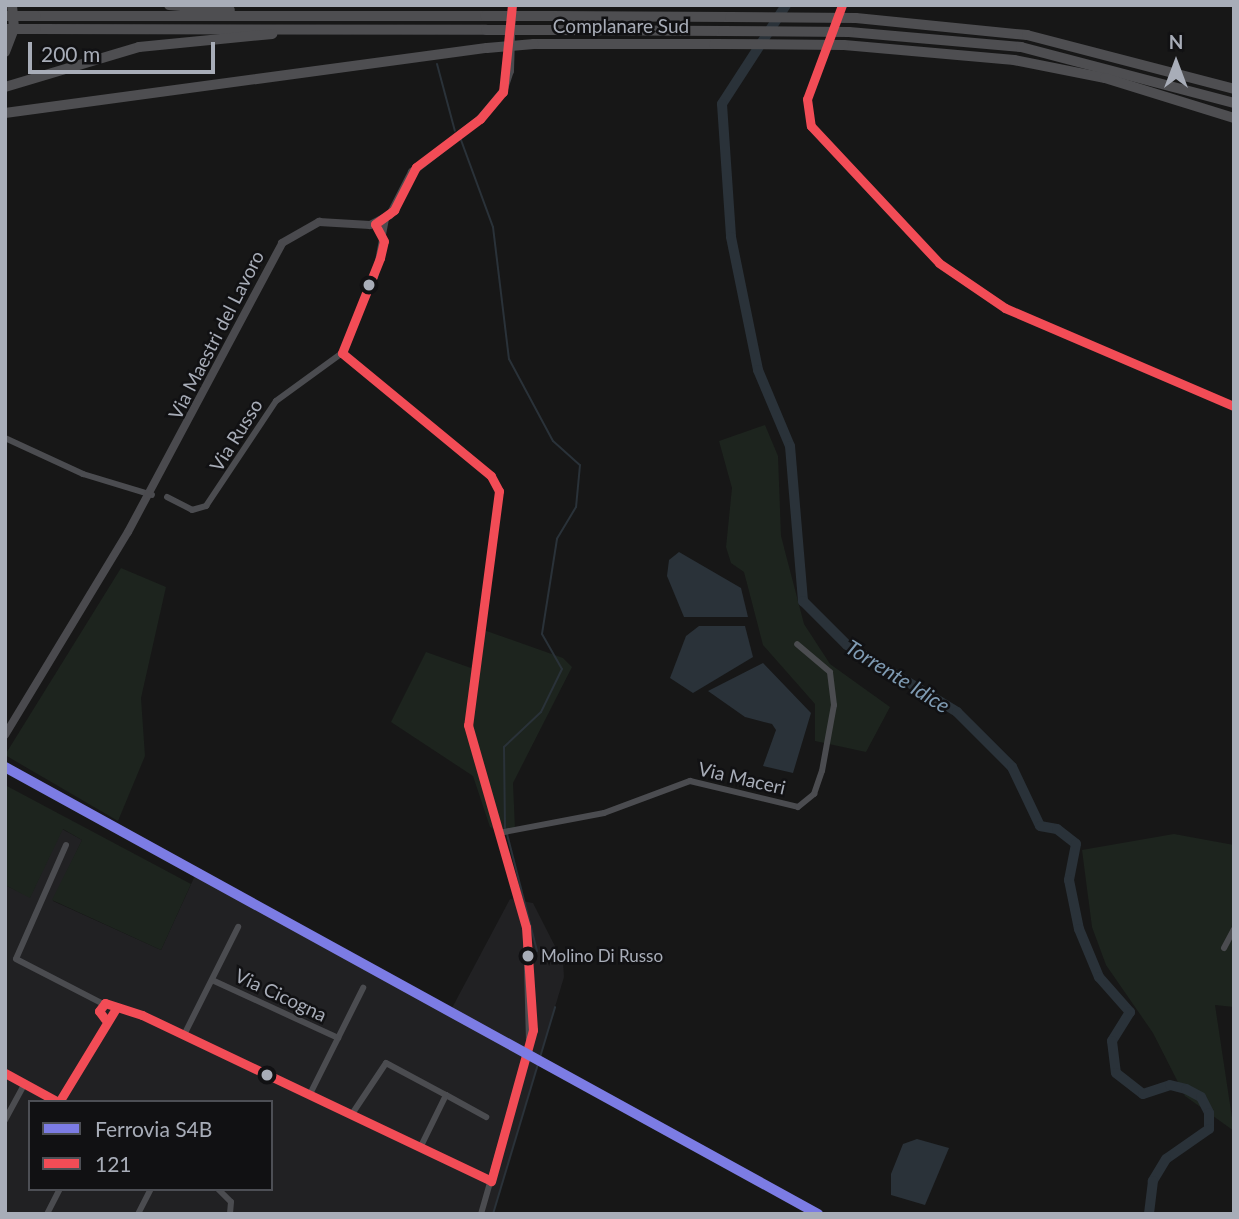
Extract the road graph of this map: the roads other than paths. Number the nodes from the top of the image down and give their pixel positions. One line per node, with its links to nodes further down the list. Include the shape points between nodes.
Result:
1 (12, 5): 11 (highway, via 14,28)
2 (169, 5): 7 (highway)
3 (512, 5): 17 (street, via 510,71 499,99 412,172)
4 (842, 5): 21 (street, via 811,84 811,126 939,263 1005,308)
5 (5, 10): 10 (highway)
6 (5, 16): 7 (highway, bridge)
7 (249, 16): 13 (highway, bridge, via 856,18 1027,35)
8 (5, 29): 9 (highway, bridge)
9 (291, 30): 12 (highway, via 139,47); 14 (highway, bridge, via 849,32 1021,47 1122,68)
10 (5, 34)
11 (5, 52)
12 (5, 87)
13 (1234, 89)
14 (1234, 103)
15 (5, 113): 16 (highway, Complanare Sud, bridge, via 486,48 715,44 844,45 1026,62 1146,89)
16 (1234, 118)
17 (386, 219): 18 (street); 19 (street)
18 (375, 224): 19 (street); 23 (street, Via Maestri del Lavoro, via 319,222 282,243)
19 (384, 243): 20 (street)
20 (342, 353): 24 (street, Via Russo, via 276,401 206,506 186,509); 27 (street, via 497,485 500,502 468,725)
21 (1234, 406)
22 (5, 438): 23 (street, via 83,474)
23 (150, 495): 26 (street, Via Maestri del Lavoro)
24 (167, 497)
25 (797, 644): 27 (street, Via Maceri, via 830,672 834,705 814,794 798,807 690,781 604,813)
26 (5, 735)
27 (504, 832): 39 (street, via 526,927)
28 (66, 845): 34 (street, via 16,959)
29 (237, 927): 32 (street, Via Cicogna)
30 (1234, 929): 31 (street)
31 (1224, 948)
32 (212, 979): 37 (street, Via Cicogna); 38 (street, Via Cicogna)
33 (363, 988): 38 (street, Via Cicogna)
34 (103, 1004): 35 (street); 36 (street)
35 (115, 1010): 36 (street); 37 (street)
36 (105, 1019): 46 (street)
37 (184, 1035): 43 (street)
38 (338, 1038): 43 (street, Via Cicogna)
39 (529, 1045)
40 (524, 1064): 51 (street)
41 (5, 1073): 42 (street)
42 (25, 1083): 45 (street); 49 (street)
43 (310, 1094): 47 (street)
44 (446, 1095): 47 (street, via 380,1063); 48 (street); 50 (street)
45 (55, 1100)
46 (60, 1100)
47 (352, 1114): 50 (street)
48 (486, 1117)
49 (5, 1120)
50 (420, 1148): 51 (street)
51 (491, 1181): 58 (street)
52 (59, 1191): 55 (street)
53 (150, 1191): 56 (street)
54 (220, 1191): 57 (street, via 231,1202)
55 (47, 1214)
56 (138, 1214)
57 (230, 1214)
58 (481, 1214)

